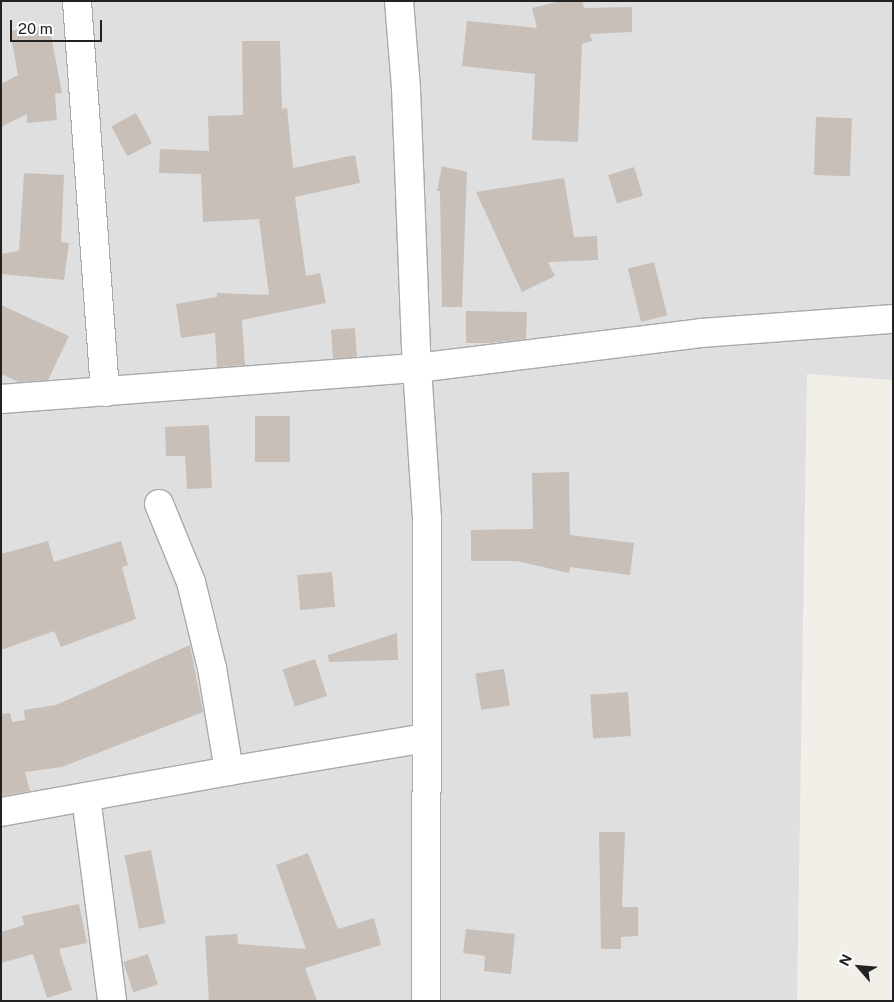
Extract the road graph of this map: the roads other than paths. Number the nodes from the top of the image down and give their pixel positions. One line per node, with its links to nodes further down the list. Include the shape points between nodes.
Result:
1 (77, 1): 5 (street)
2 (399, 1): 4 (street, via 406,88)
3 (893, 319): 4 (street, via 701,333)
4 (417, 368): 5 (street); 8 (street, via 427,518)
5 (105, 392): 6 (street)
6 (1, 399)
7 (159, 504): 9 (street, via 191,582 212,668)
8 (426, 738): 9 (street); 13 (street)
9 (229, 771): 10 (street)
10 (86, 797): 11 (street); 12 (street)
11 (1, 812)
12 (112, 1000)
13 (426, 1001)

